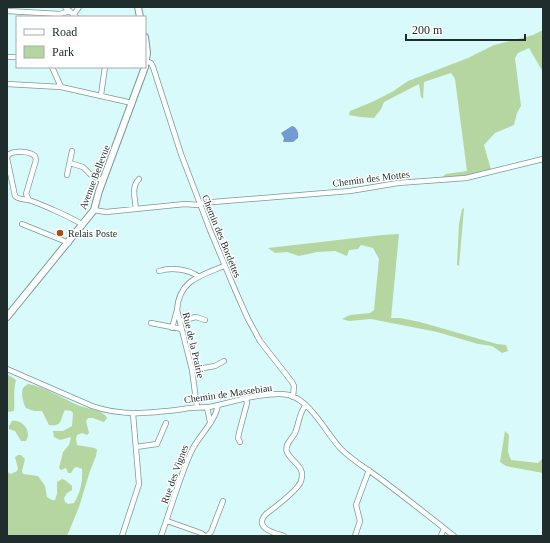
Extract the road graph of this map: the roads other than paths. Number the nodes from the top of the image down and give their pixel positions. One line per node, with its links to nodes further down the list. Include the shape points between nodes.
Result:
1 (65, 7): 4 (street)
2 (78, 7): 4 (street)
3 (7, 11): 4 (street)
4 (73, 14)
5 (146, 41): 6 (main road, Avenue Bellevue)
6 (146, 55)
7 (146, 65): 22 (street, Chemin des Bordettes, via 151,63 155,71 180,154)
8 (52, 68): 12 (street)
9 (105, 68): 13 (street)
10 (144, 68): 14 (main road, Avenue Bellevue)
11 (7, 84): 12 (street)
12 (61, 87): 13 (street)
13 (101, 95): 14 (street)
14 (132, 103): 20 (main road, Avenue Bellevue)
15 (72, 151): 17 (street)
16 (543, 159): 22 (street, Chemin des Mottes, via 466,178 398,183 350,191)
17 (70, 163): 18 (street); 20 (street, via 83,167)
18 (67, 175)
19 (139, 179): 23 (street, via 134,188)
20 (103, 181): 24 (main road, Avenue Bellevue)
21 (28, 200): 21 (street, via 18,198 13,193 7,158 13,152 30,153 35,156 26,194); 26 (street)
22 (198, 202): 23 (street, Chemin des Mottes); 28 (street, Chemin des Bordettes)
23 (136, 209): 24 (street, Chemin des Mottes, via 102,212)
24 (94, 210): 26 (main road, Avenue Bellevue)
25 (22, 224): 27 (street)
26 (83, 225): 27 (main road, Avenue Bellevue)
27 (69, 243): 32 (main road, Avenue Bellevue)
28 (224, 266): 30 (street, Rue de la Prairie); 41 (street, Chemin des Bordettes, via 254,333 292,382)
29 (159, 271): 30 (street, via 170,268)
30 (199, 277): 31 (street, Rue de la Prairie, via 186,284)
31 (177, 310): 34 (street, Rue de la Prairie); 36 (street)
32 (7, 317)
33 (206, 320): 34 (street, via 196,317)
34 (180, 321): 37 (street, Rue de la Prairie)
35 (152, 323): 36 (street)
36 (172, 328): 37 (street)
37 (182, 329): 40 (street, Rue de la Prairie)
38 (224, 361): 40 (street, via 215,366)
39 (7, 369): 47 (street, Chemin de Massebiau, via 92,406 111,412)
40 (192, 370): 45 (street, Rue de la Prairie)
41 (293, 397): 42 (street, Chemin de Massebiau, via 281,395); 44 (street, Chemin de Massebiau)
42 (246, 399): 43 (street, Chemin de Massebiau); 50 (street, via 238,438)
43 (218, 405): 46 (street, Chemin de Massebiau); 48 (street, Rue des Vignes)
44 (306, 405): 52 (street, Chemin de Massebiau, via 341,449); 59 (street, via 286,449 301,468 301,482 266,514 262,521 266,530)
45 (197, 407): 46 (street, Chemin de Massebiau); 47 (street, Chemin de Massebiau)
46 (207, 407): 48 (street)
47 (133, 414): 51 (street)
48 (210, 422): 54 (street, Rue des Vignes, via 191,451)
49 (166, 423): 51 (street, via 157,444)
50 (240, 442)
51 (136, 447): 56 (street, via 139,484)
52 (369, 470): 55 (street, Chemin de Massebiau); 60 (street, via 356,505 360,521)
53 (223, 501): 58 (street, via 211,532)
54 (167, 520): 57 (street, Rue des Vignes); 58 (street)
55 (444, 528): 61 (street); 62 (street, Chemin de Massebiau)
56 (122, 536)
57 (162, 536)
58 (206, 536)
59 (284, 536)
60 (355, 536)
61 (441, 536)
62 (454, 536)

